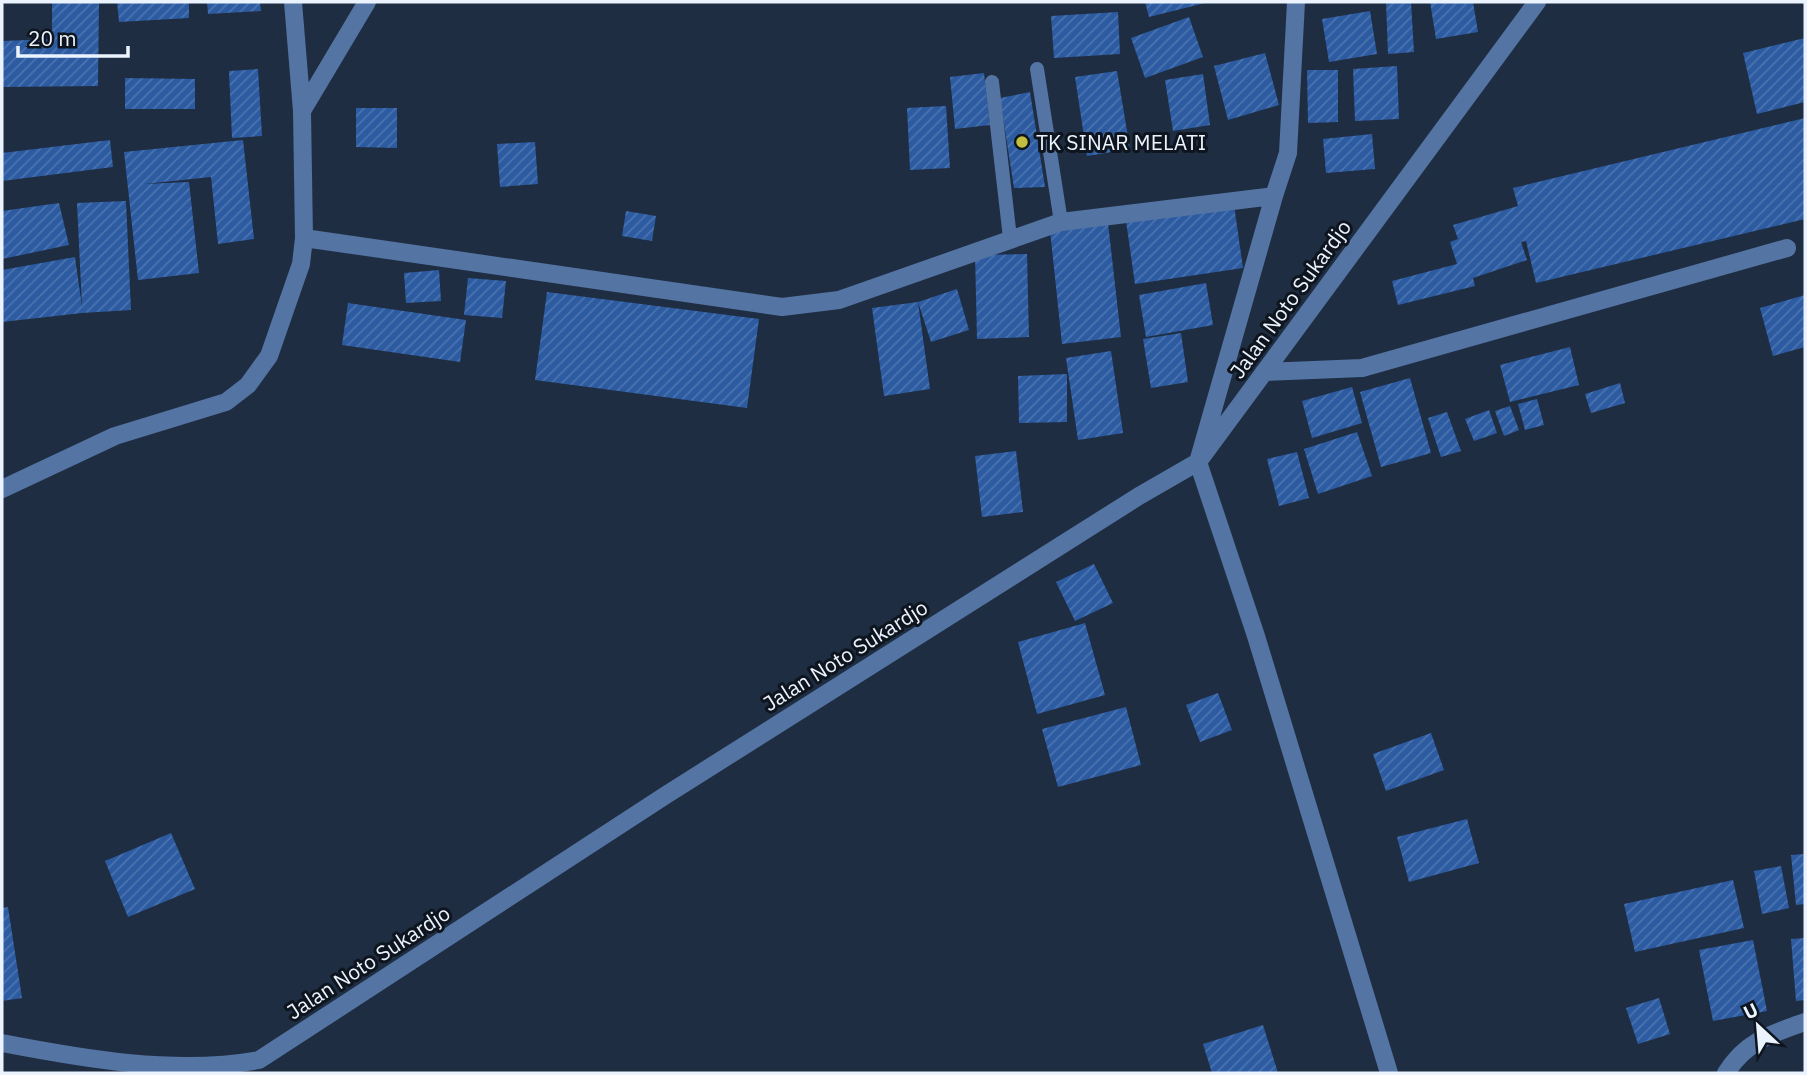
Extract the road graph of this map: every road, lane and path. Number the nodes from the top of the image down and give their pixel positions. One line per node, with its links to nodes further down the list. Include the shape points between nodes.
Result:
1 (293, 2): 7 (street)
2 (367, 2): 7 (street)
3 (1296, 2): 8 (street, via 1288,153)
4 (1536, 2): 13 (street, Jalan Noto Sukardjo)
5 (1037, 69): 9 (lane)
6 (992, 82): 11 (lane)
7 (302, 111): 10 (street)
8 (1274, 196): 9 (street); 14 (street)
9 (1060, 222): 11 (street)
10 (304, 238): 11 (street, via 782,307 839,300); 15 (street, via 301,264 269,356 248,385 226,402 115,436)
11 (1010, 238)
12 (1787, 248): 13 (street, via 1362,368)
13 (1264, 372): 14 (street, Jalan Noto Sukardjo)
14 (1198, 462): 17 (street, Jalan Noto Sukardjo, via 666,795 259,1060 231,1069 184,1072 127,1067); 18 (street)
15 (2, 489)
16 (1805, 1022): 19 (street, via 1746,1047)
17 (2, 1043)
18 (1389, 1073)
19 (1727, 1073)

